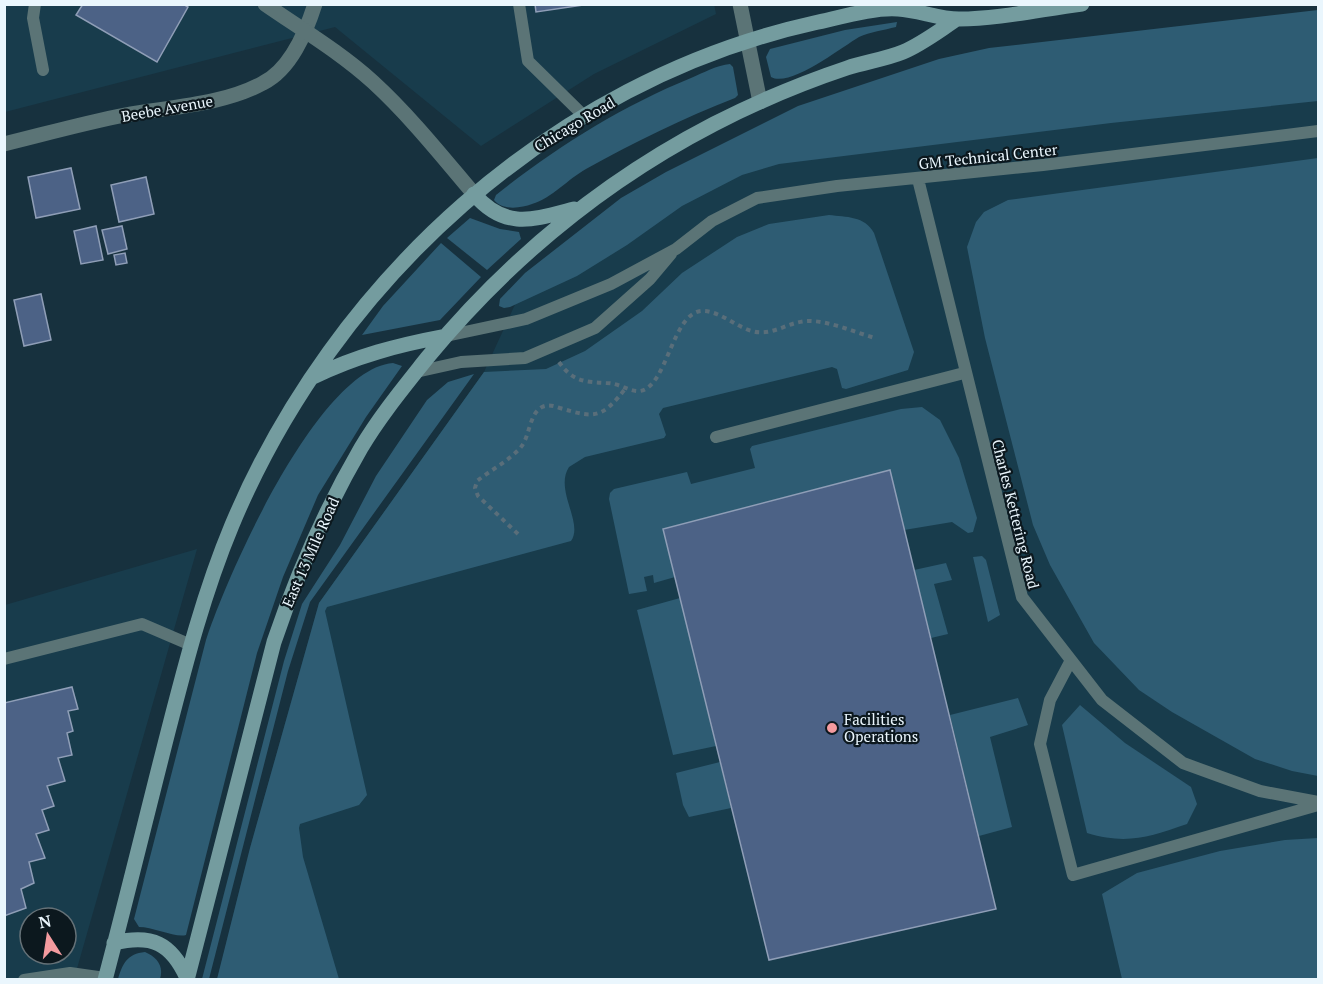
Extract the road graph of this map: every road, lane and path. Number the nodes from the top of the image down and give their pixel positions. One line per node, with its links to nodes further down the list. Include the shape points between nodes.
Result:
1 (35, 4): 10 (lane, via 33,18)
2 (265, 4): 8 (street)
3 (315, 4): 8 (street, Beebe Avenue)
4 (519, 4): 12 (lane, via 528,61)
5 (740, 4): 9 (street)
6 (1082, 4): 7 (main road, Chicago Road)
7 (957, 19): 9 (main road, Chicago Road, via 895,8 812,23); 11 (main road, Chicago Road, via 903,52 814,79)
8 (306, 32): 14 (street, Beebe Avenue, via 288,60 265,83 227,97 99,120); 16 (street, via 392,99)
9 (746, 42): 11 (street); 12 (main road, Chicago Road, via 642,85)
10 (43, 70)
11 (760, 102): 17 (main road, Chicago Road, via 668,150)
12 (584, 116): 16 (main road, Chicago Road)
13 (1318, 131): 15 (lane, GM Technical Center)
14 (4, 144)
15 (918, 179): 18 (lane, GM Technical Center, via 757,198 712,221); 23 (lane, Charles Kettering Road)
16 (474, 194): 17 (main road, via 488,210 502,217 542,217); 24 (main road, via 372,298)
17 (582, 207): 19 (main road, East 13 Mile Road, via 494,282)
18 (676, 249): 19 (lane, GM Technical Center, via 611,284 526,319); 21 (lane, GM Technical Center, via 650,279 596,328)
19 (446, 336): 22 (main road, East 13 Mile Road); 24 (main road, via 376,350)
20 (875, 338): 25 (path, via 807,321 773,333 760,333 701,311 691,316 672,343 653,384 642,391)
21 (554, 347): 22 (lane, GM Technical Center, via 525,358 461,362); 25 (path, via 560,363 576,379 618,383)
22 (416, 372): 34 (main road, East 13 Mile Road, via 358,454 308,550 288,600)
23 (964, 373): 26 (lane); 30 (lane, Charles Kettering Road, via 1022,597)
24 (311, 379): 28 (main road, via 251,481 218,560)
25 (626, 388): 27 (path, via 613,405 595,415 552,405 543,407 535,414 520,448 477,481 478,496)
26 (716, 437)
27 (518, 534)
28 (191, 645): 29 (lane, via 142,624); 32 (main road)
29 (4, 659)
30 (1070, 662): 31 (lane, Charles Kettering Road, via 1102,700 1184,763 1260,791); 31 (lane, via 1050,700 1040,744 1073,875)
31 (1318, 804)
32 (114, 943): 33 (main road); 34 (main road, via 136,939 156,942 179,960)
33 (105, 979): 35 (lane, via 70,973)
34 (187, 979)
35 (24, 980)

